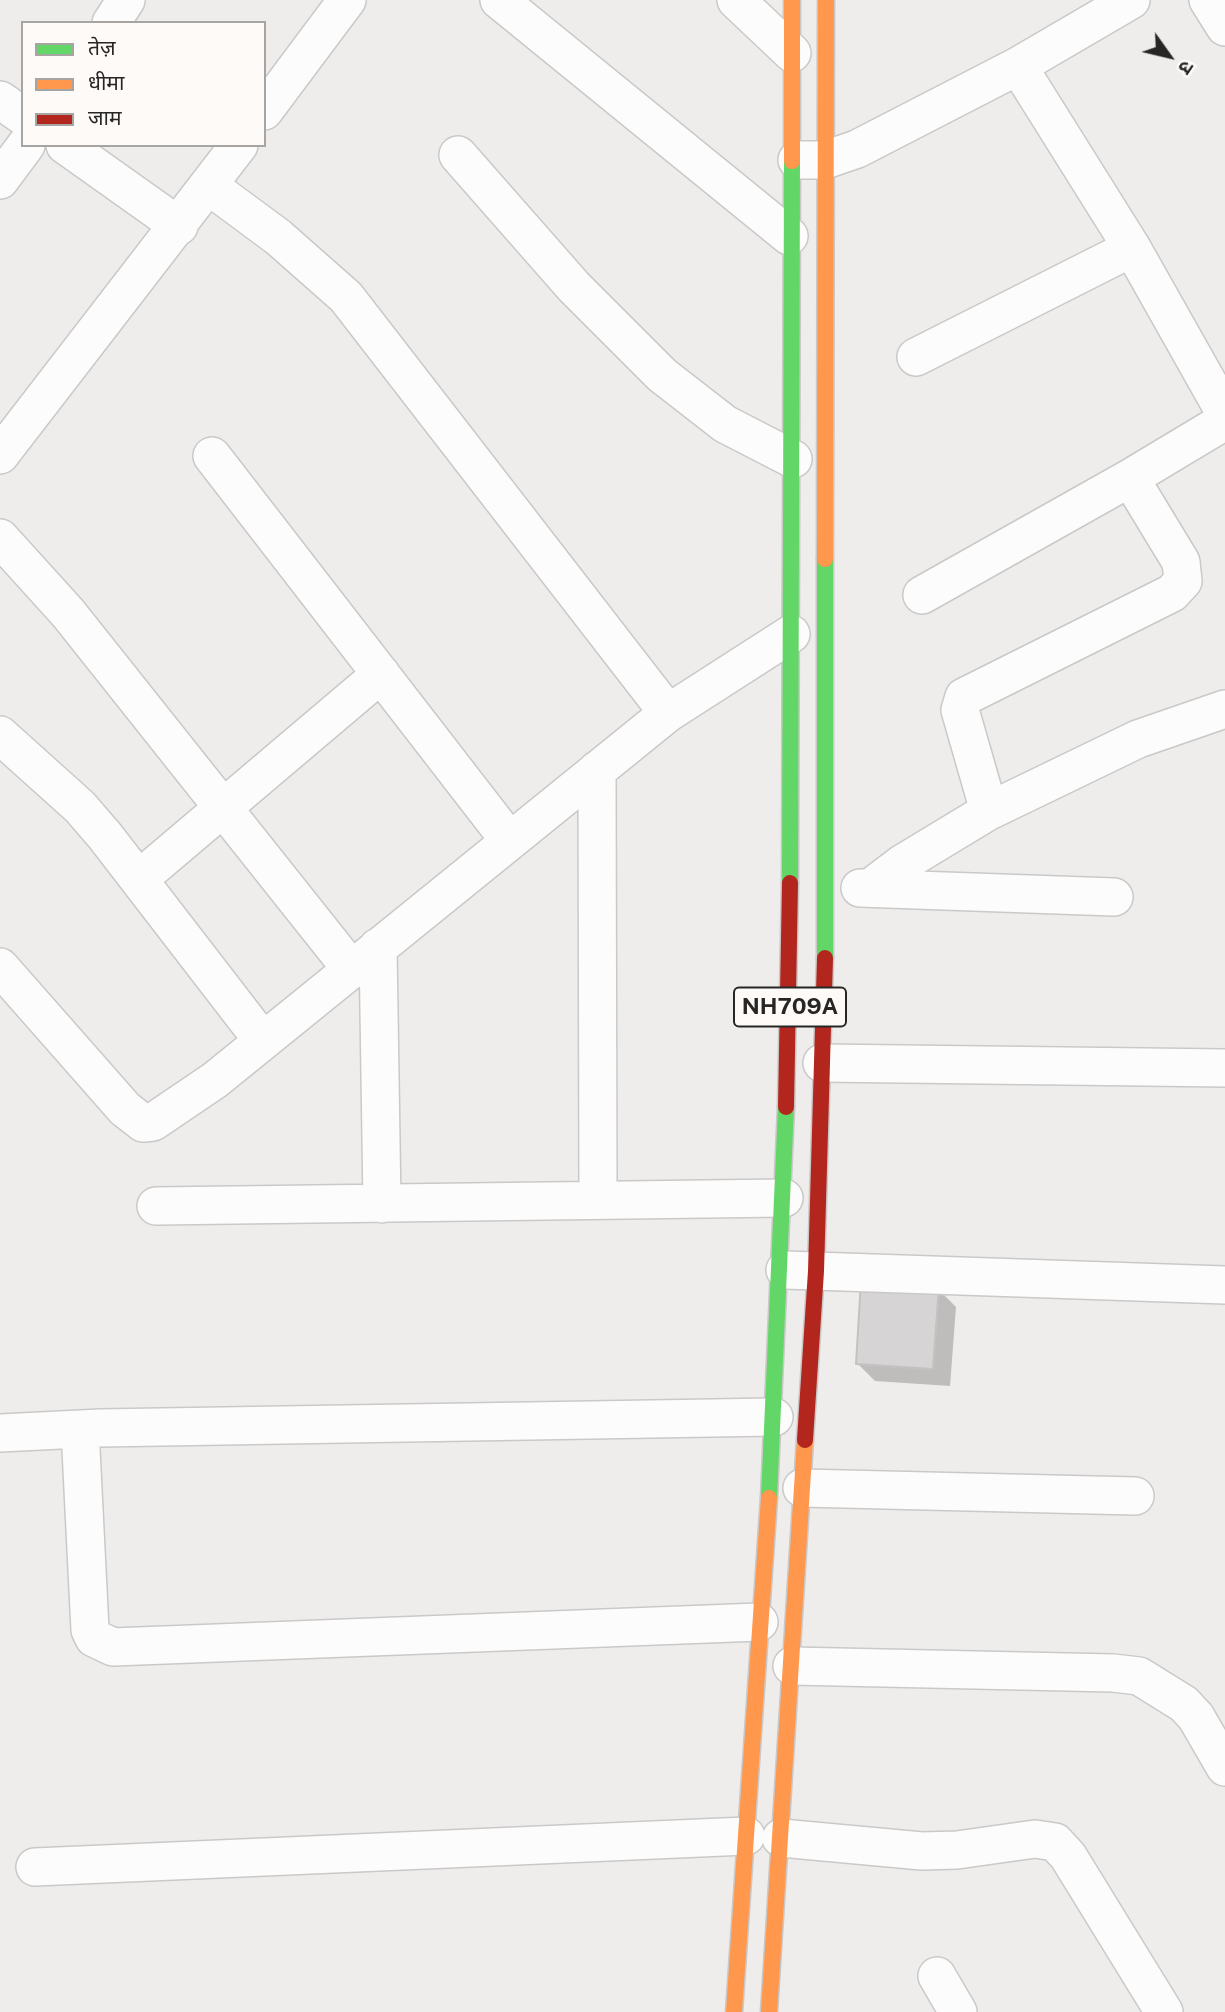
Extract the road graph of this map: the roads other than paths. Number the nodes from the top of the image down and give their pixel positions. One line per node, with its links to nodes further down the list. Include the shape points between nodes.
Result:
1 (126, 0): 9 (street)
2 (347, 0): 14 (street)
3 (499, 0): 24 (street)
4 (736, 0): 11 (street)
5 (792, 0): 11 (highway, NH709A)
6 (826, 0): 20 (highway, NH709A)
7 (1131, 0): 12 (street)
8 (1208, 0): 10 (street)
9 (112, 21)
10 (1225, 27)
11 (792, 53): 20 (highway, NH709A)
12 (1018, 66): 20 (street, via 857,149); 25 (street)
13 (0, 100): 15 (street)
14 (266, 108)
15 (21, 115)
16 (25, 147): 21 (street)
17 (68, 147): 23 (street)
18 (238, 147): 22 (street)
19 (458, 155): 31 (street, via 573,287 662,375 725,424)
20 (808, 160): 24 (highway, NH709A); 46 (highway, NH709A)
21 (0, 180)
22 (209, 186): 23 (street); 38 (street, via 278,237 345,297)
23 (179, 226): 29 (street)
24 (789, 236): 31 (highway, NH709A)
25 (1132, 248): 26 (street); 27 (street)
26 (916, 357)
27 (1225, 413)
28 (1225, 421): 32 (street)
29 (0, 455)
30 (212, 456): 36 (street)
31 (793, 459): 35 (highway, NH709A)
32 (1130, 478): 34 (street); 42 (street, via 1181,562 1182,582 1172,593 964,697 960,710)
33 (0, 538): 41 (street, via 68,613)
34 (922, 595)
35 (791, 634): 38 (street); 54 (highway, NH709A, via 792,890)
36 (381, 674): 41 (street); 43 (street)
37 (1225, 709): 42 (street, via 1139,739)
38 (668, 713): 40 (street)
39 (0, 735): 44 (street, via 80,807)
40 (597, 770): 43 (street); 53 (street)
41 (223, 809): 44 (street); 48 (street)
42 (989, 811): 45 (street, via 902,863)
43 (509, 840): 48 (street)
44 (139, 879): 50 (street)
45 (870, 888): 46 (street); 47 (street)
46 (827, 890): 51 (highway, NH709A)
47 (1114, 897)
48 (365, 959): 50 (street); 55 (street)
49 (0, 967): 50 (street, via 110,1093 143,1123 162,1117)
50 (263, 1041)
51 (822, 1063): 52 (street); 58 (highway, NH709A)
52 (1225, 1068)
53 (598, 1198): 54 (street); 55 (street)
54 (784, 1198): 57 (highway, NH709A)
55 (382, 1204): 56 (street)
56 (156, 1206)
57 (780, 1269): 58 (street); 60 (highway, NH709A)
58 (816, 1272): 59 (street); 63 (highway, NH709A)
59 (1225, 1286)
60 (774, 1417): 61 (street); 65 (highway, NH709A)
61 (80, 1429): 62 (street); 65 (street, via 90,1630 94,1638 113,1647)
62 (0, 1433)
63 (802, 1488): 64 (street); 66 (highway, NH709A)
64 (1135, 1496)
65 (759, 1622): 68 (highway, NH709A)
66 (792, 1666): 67 (street, via 1139,1676 1184,1704); 68 (highway, NH709A)
67 (1225, 1767)
68 (764, 1837): 69 (street); 71 (highway, NH709A); 72 (highway, NH709A); 74 (street, via 922,1851 1035,1839 1055,1842)
69 (35, 1867)
70 (937, 1976): 73 (street)
71 (734, 2012)
72 (769, 2012)
73 (958, 2012)
74 (1164, 2012)

